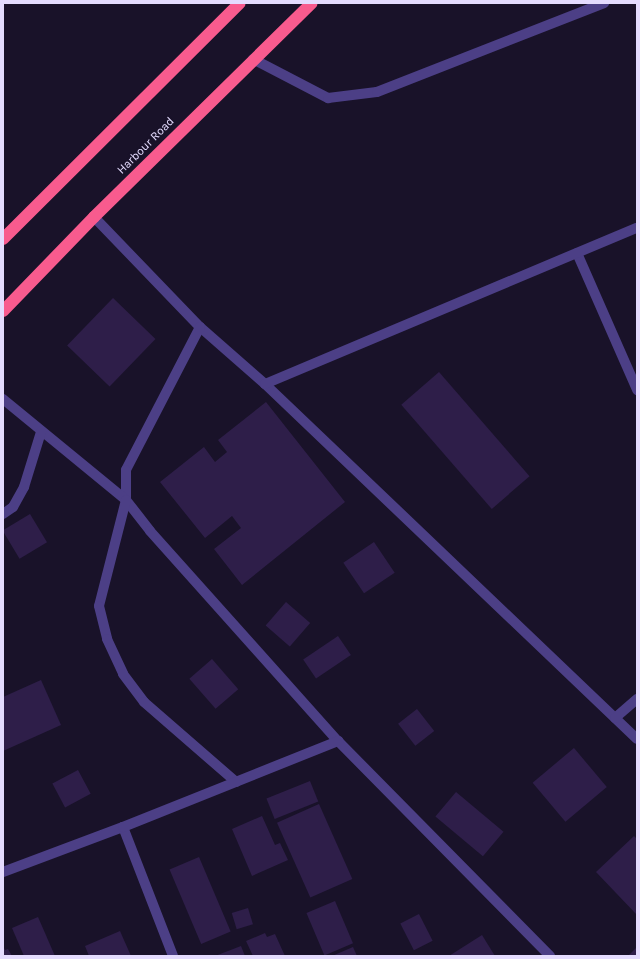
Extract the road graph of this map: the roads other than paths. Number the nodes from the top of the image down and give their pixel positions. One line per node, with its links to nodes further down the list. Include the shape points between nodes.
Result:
1 (240, 3): 7 (highway)
2 (312, 3): 4 (highway, Harbour Road)
3 (604, 3): 4 (street, via 377,92 328,98)
4 (253, 59): 5 (highway, Harbour Road)
5 (94, 217): 9 (highway, Harbour Road); 10 (street)
6 (637, 228): 8 (street)
7 (3, 239)
8 (578, 253): 11 (street); 12 (street)
9 (3, 312)
10 (200, 327): 11 (street); 15 (street, via 126,470)
11 (265, 384): 18 (street)
12 (637, 390)
13 (3, 399): 14 (street)
14 (41, 432): 15 (street); 16 (street, via 24,487 13,507)
15 (126, 500): 20 (street, via 150,531); 21 (street, via 99,606 107,640 123,674 144,702)
16 (3, 514)
17 (637, 699): 18 (street)
18 (615, 718): 19 (street)
19 (637, 739)
20 (338, 741): 21 (street); 25 (street)
21 (236, 782): 22 (street)
22 (123, 827): 23 (street); 24 (street)
23 (3, 872)
24 (173, 956)
25 (550, 956)

